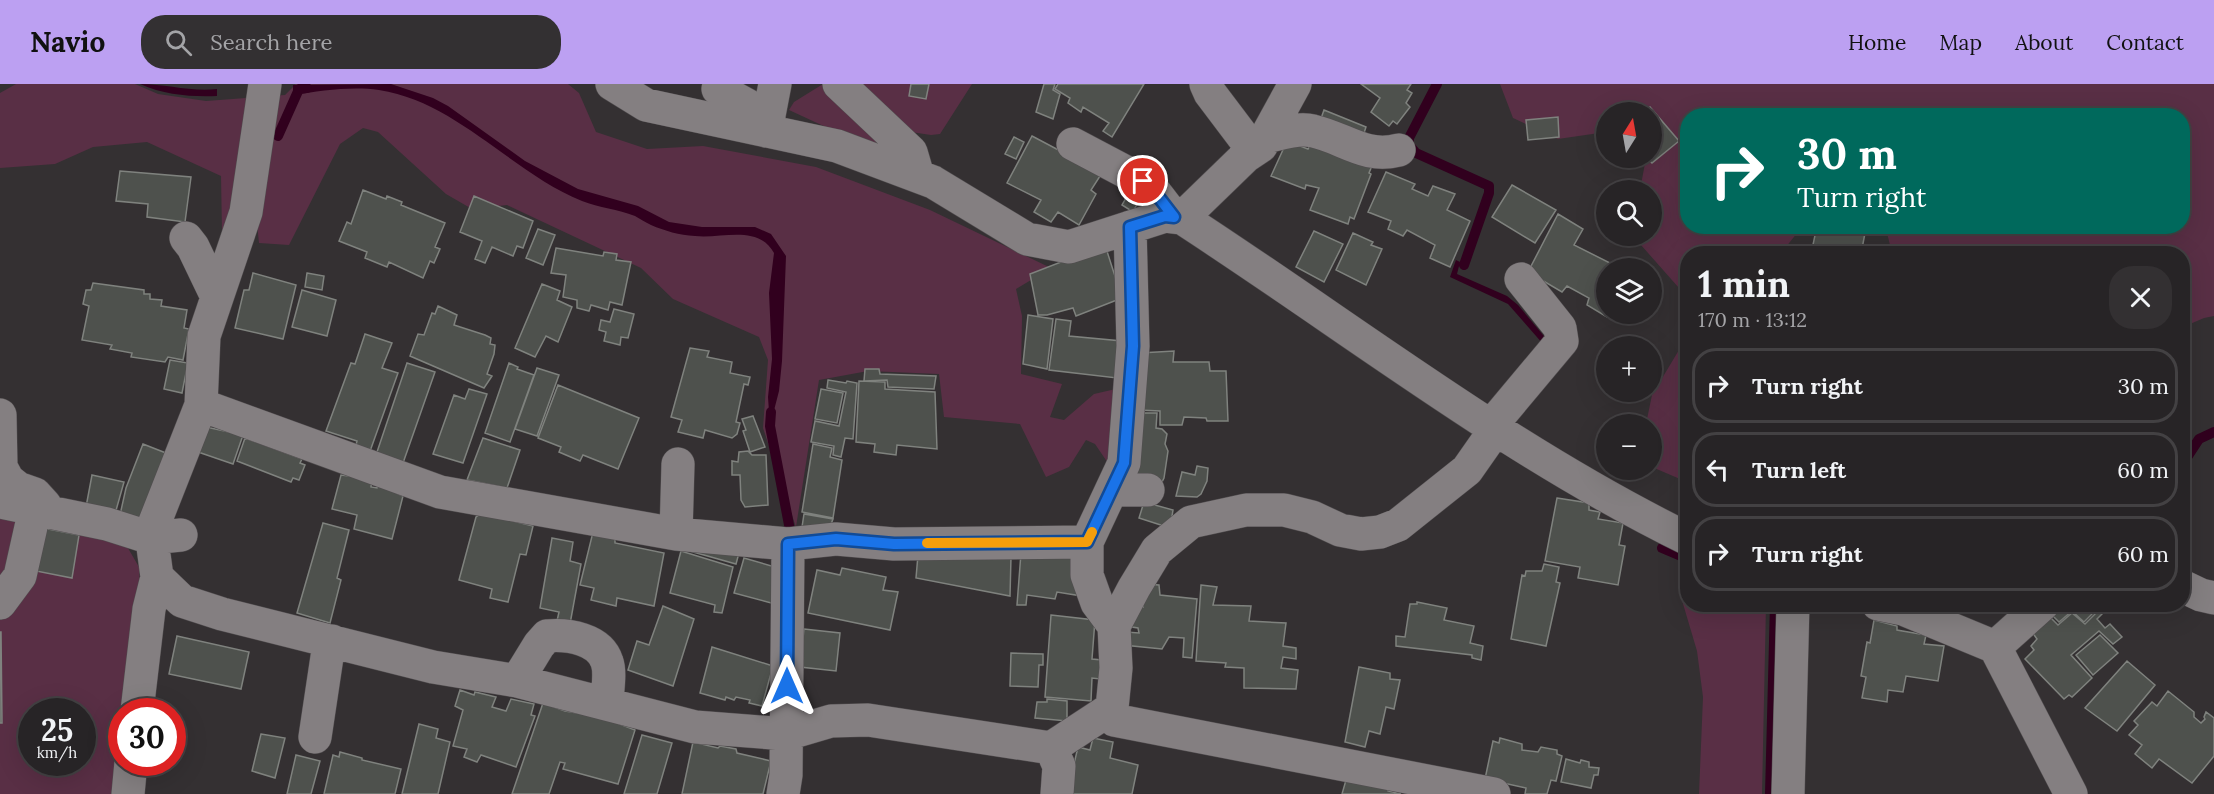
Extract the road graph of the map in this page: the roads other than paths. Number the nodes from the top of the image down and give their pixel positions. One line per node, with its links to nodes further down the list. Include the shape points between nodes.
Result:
1 (265, 84): 17 (street, via 246,212)
2 (612, 84): 8 (street, via 646,105)
3 (775, 84): 8 (street)
4 (838, 84): 12 (street, via 911,152)
5 (1206, 84): 9 (street, via 1247,142)
6 (1296, 84): 9 (street)
7 (718, 89): 8 (street)
8 (768, 124): 12 (street)
9 (1273, 136): 11 (street, via 1310,130 1365,150 1383,154); 13 (street)
10 (1073, 144): 13 (street, via 1143,181)
11 (1399, 150)
12 (918, 176): 14 (street, via 1027,239 1069,247)
13 (1178, 218): 14 (street, via 1165,216); 20 (street, via 1274,278)
14 (1130, 227): 22 (street, via 1133,346 1124,463)
15 (186, 238): 17 (street)
16 (1521, 279): 20 (street, via 1560,328 1562,341)
17 (217, 297): 18 (street, via 204,336)
18 (201, 405): 26 (street, via 440,492); 28 (street, via 151,532)
19 (0, 415): 25 (street, via 5,474 18,488 35,494)
20 (1492, 429): 27 (street, via 1632,512); 38 (street, via 1467,470 1398,525 1380,532 1340,530 1284,510 1246,510 1191,522 1157,550)
21 (678, 464): 26 (street)
22 (1112, 490): 23 (street); 29 (street)
23 (1148, 490)
24 (0, 502): 25 (street)
25 (44, 511): 28 (street); 34 (street, via 20,576)
26 (676, 534): 30 (street)
27 (1680, 534)
28 (166, 536): 31 (street)
29 (1087, 542): 30 (street, via 894,544 836,539); 38 (street, via 1087,575 1096,603)
30 (788, 544): 45 (street)
31 (157, 577): 39 (street, via 182,601); 42 (street, via 149,609)
32 (2190, 590): 33 (street)
33 (2214, 598)
34 (0, 603)
35 (1793, 612): 53 (street)
36 (1910, 612): 40 (street)
37 (2034, 612): 40 (street)
38 (1114, 626): 44 (street, via 1116,668)
39 (332, 642): 41 (street, via 433,667); 46 (street)
40 (1995, 647): 54 (street)
41 (517, 681): 43 (street); 43 (street, via 547,636 559,634 592,643 602,651 608,663)
42 (139, 698)
43 (607, 704): 45 (street, via 695,727)
44 (1112, 708): 47 (street); 52 (street, via 1114,720)
45 (787, 734): 47 (street, via 831,721 868,720); 50 (street)
46 (315, 737)
47 (1051, 748): 51 (street, via 1059,766)
48 (130, 776): 49 (street)
49 (128, 794)
50 (783, 794)
51 (1057, 794)
52 (1494, 794)
53 (1788, 794)
54 (2071, 794)

